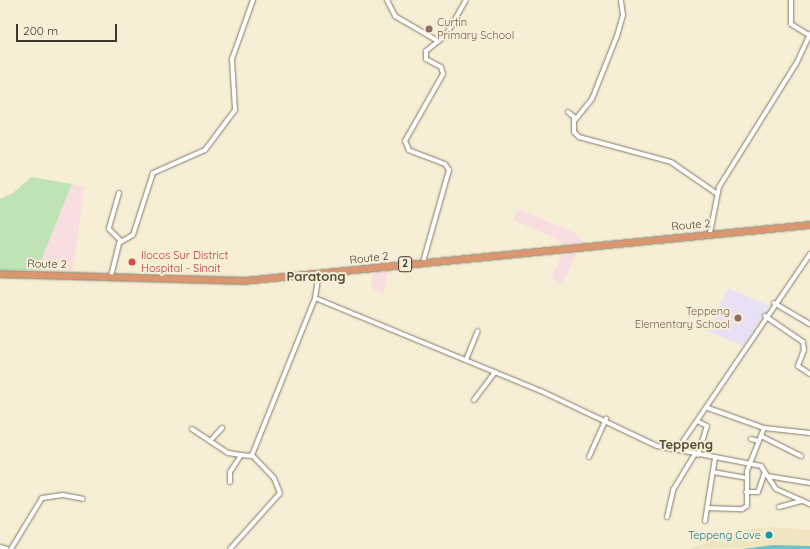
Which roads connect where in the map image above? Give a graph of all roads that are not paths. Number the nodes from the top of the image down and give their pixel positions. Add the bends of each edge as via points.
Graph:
1 (253, 0) edge
2 (387, 0) edge
3 (466, 0) edge
4 (621, 0) edge
5 (791, 0) edge
6 (810, 35) edge
7 (438, 41) junction
8 (568, 112) dead end
9 (575, 120) junction
10 (119, 193) dead end
11 (716, 193) junction
12 (810, 225) edge
13 (710, 233) junction
14 (120, 240) junction
15 (810, 254) edge
16 (423, 262) junction
17 (319, 273) junction
18 (0, 274) edge
19 (111, 276) junction
20 (315, 298) junction
21 (774, 303) junction
22 (765, 316) junction
23 (810, 324) edge
24 (478, 331) dead end
25 (466, 360) junction
26 (495, 372) junction
27 (810, 374) edge
28 (474, 400) dead end
29 (708, 408) junction
30 (606, 420) junction
31 (699, 422) junction
32 (222, 428) dead end
33 (764, 428) junction
34 (192, 430) dead end
35 (810, 433) edge
36 (760, 436) junction
37 (751, 439) dead end
38 (210, 441) junction
39 (758, 442) junction
40 (679, 450) junction
41 (696, 454) junction
42 (241, 455) junction
43 (251, 456) junction
44 (801, 456) dead end
45 (589, 457) dead end
46 (715, 458) junction
47 (749, 464) junction
48 (713, 472) junction
49 (766, 474) junction
50 (746, 478) junction
51 (230, 482) dead end
52 (810, 483) edge
53 (746, 492) junction
54 (83, 499) dead end
55 (802, 501) junction
56 (810, 504) edge
57 (779, 507) dead end
58 (707, 508) junction
59 (667, 517) dead end
60 (705, 521) dead end
61 (0, 547) edge
62 (7, 549) edge
63 (11, 549) edge
64 (230, 549) edge

1 - 14 street via 232,59 234,113 205,150 153,173 133,235
2 - 7 street via 395,16
3 - 7 street via 455,23
4 - 9 street via 623,15 617,36 592,99
5 - 6 street via 791,24
6 - 11 street
7 - 16 street via 430,46 425,56 441,67 442,76 405,141 409,150 445,164 449,170
8 - 9 street
9 - 11 street via 574,132 581,138 671,162
10 - 14 street via 108,229
11 - 13 street
12 - 13 highway, Route 2 / 2
13 - 16 highway, Route 2 / 2
14 - 19 street
15 - 21 street
16 - 17 highway, Route 2 / 2
17 - 19 highway, Route 2 / 2 via 226,282
17 - 20 street
18 - 19 highway, Route 2 / 2
20 - 25 street
20 - 43 street
21 - 22 street
21 - 23 street
22 - 27 street via 803,342 804,350 798,366
22 - 29 street
24 - 25 street
25 - 26 street
26 - 28 street
26 - 30 street
29 - 31 street
29 - 33 street
30 - 40 street via 658,446
30 - 45 street
31 - 40 street
31 - 41 street via 708,426
32 - 38 street
33 - 35 street
33 - 36 street
34 - 38 street
36 - 39 street
36 - 44 street
37 - 39 street
38 - 42 street via 228,453
39 - 47 street
40 - 41 street
41 - 46 street
41 - 59 street via 673,490
42 - 43 street
42 - 51 street via 230,472
43 - 64 street via 274,478 280,491
46 - 47 street
46 - 48 street
47 - 49 street via 761,466
47 - 50 street
48 - 50 street
48 - 58 street
49 - 52 street
49 - 53 street via 758,492
49 - 55 street via 776,490
50 - 53 street
53 - 58 street via 748,504 744,509
54 - 63 street via 62,495 42,498
55 - 56 street
55 - 57 street
58 - 60 street
61 - 62 street

